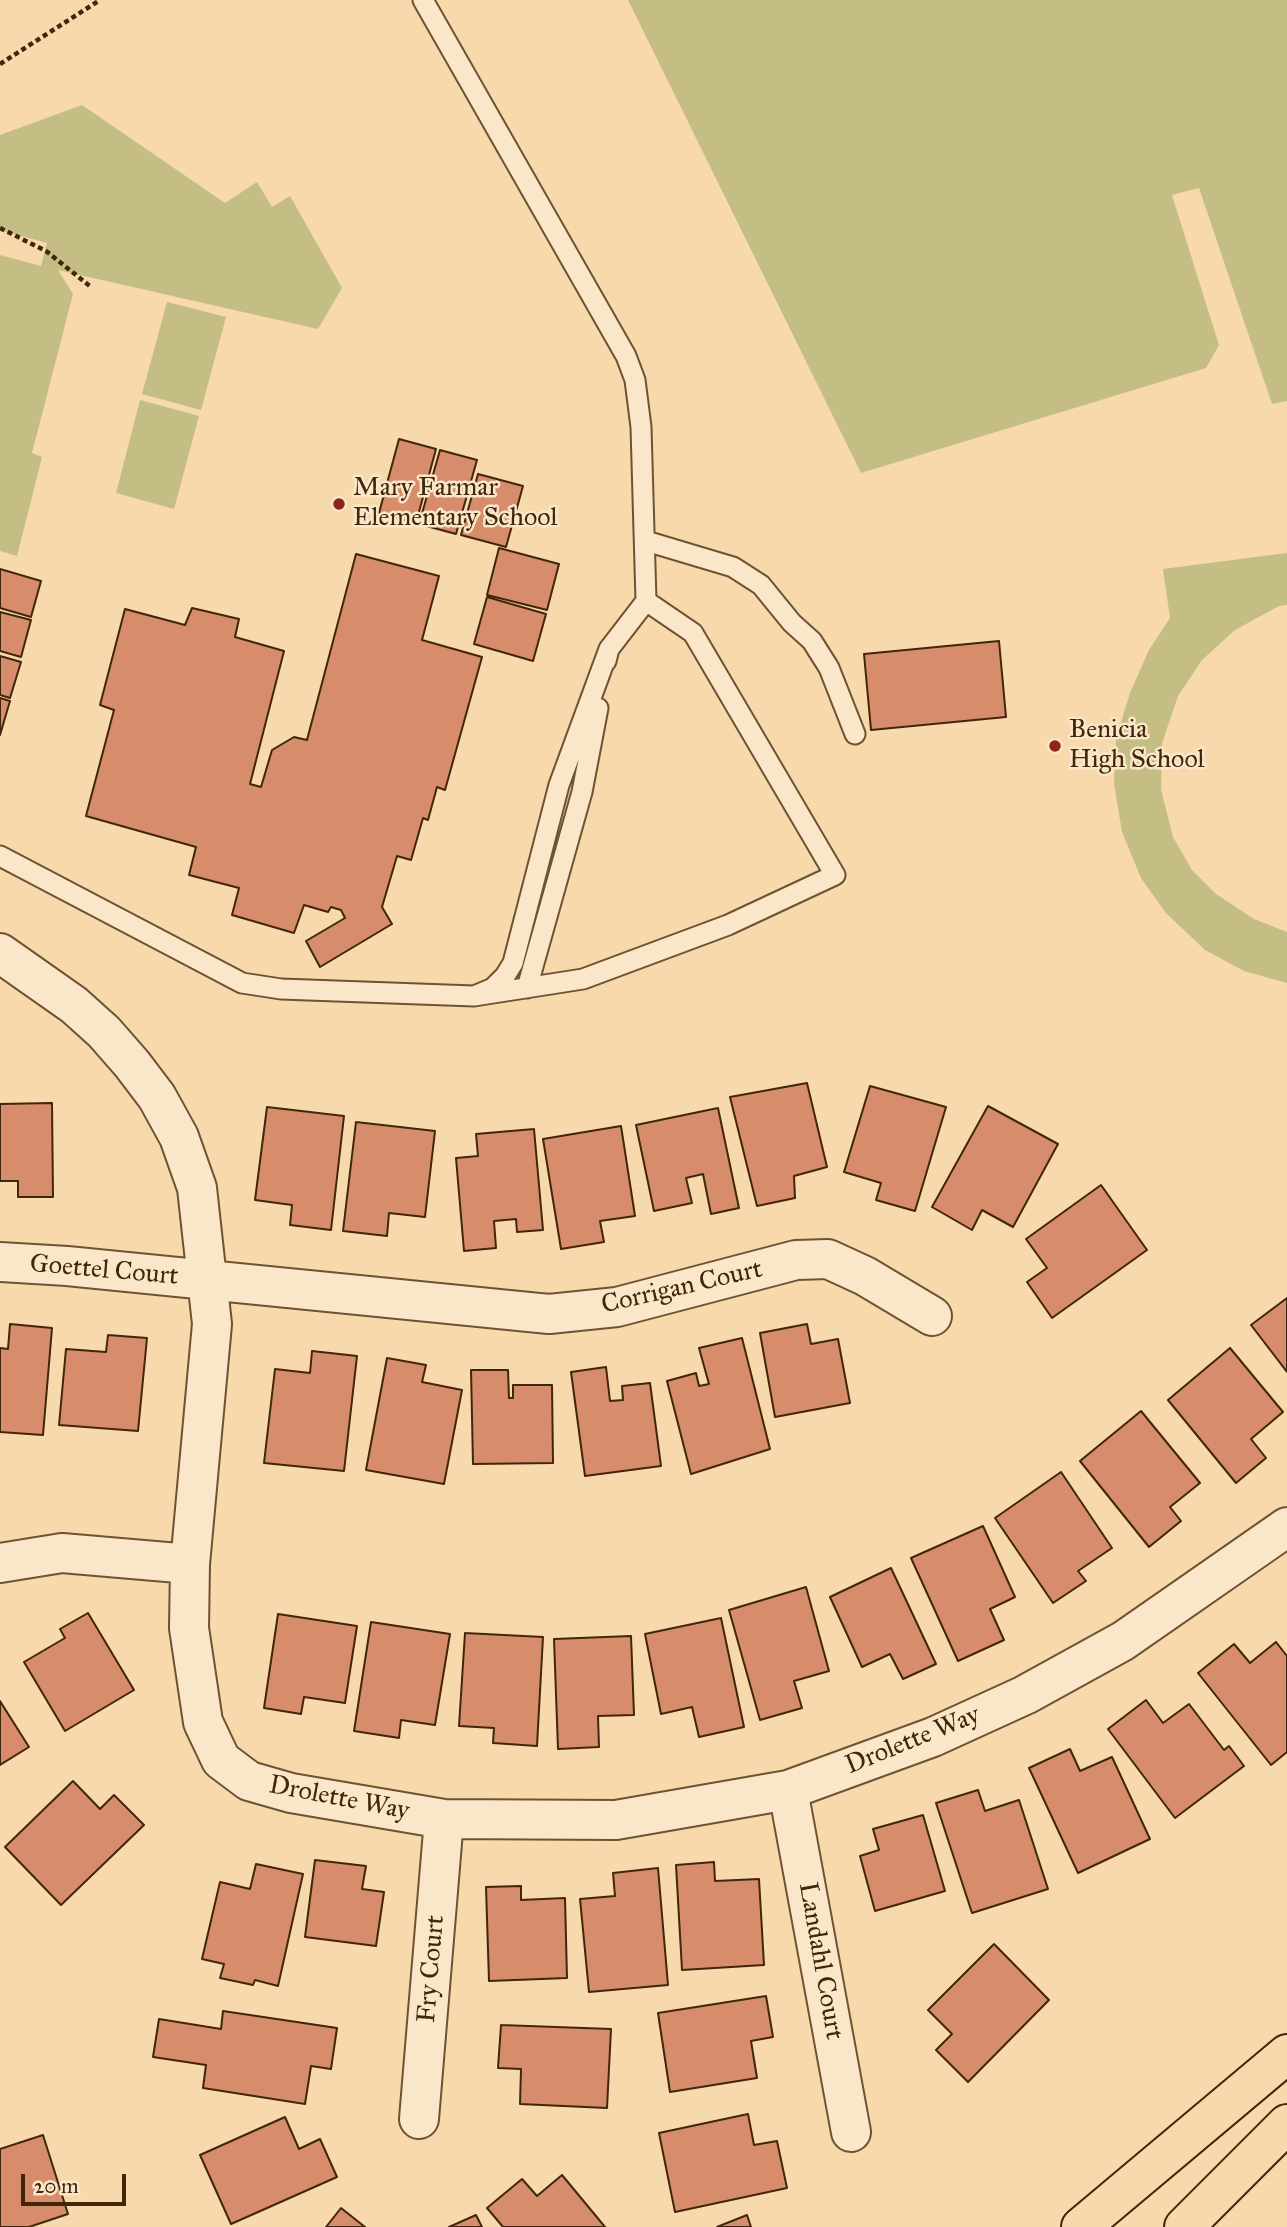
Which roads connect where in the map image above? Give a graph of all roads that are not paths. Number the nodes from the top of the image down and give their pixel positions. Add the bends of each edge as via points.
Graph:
1 (424, 0) edge
2 (646, 541) junction
3 (646, 601) junction
4 (609, 649) junction
5 (855, 734) dead end
6 (0, 856) edge
7 (0, 953) edge
8 (527, 988) junction
9 (474, 996) junction
10 (0, 1262) edge
11 (208, 1280) junction
12 (932, 1316) dead end
13 (1287, 1527) edge
14 (0, 1563) edge
15 (190, 1564) junction
16 (788, 1790) junction
17 (444, 1819) junction
18 (1287, 2054) edge
19 (419, 2119) dead end
20 (1287, 2124) edge
21 (851, 2132) dead end
22 (1081, 2227) edge
23 (1184, 2227) edge

1 - 2 lane via 626,355 635,380 641,427
2 - 3 lane
2 - 5 lane via 733,568 761,585 812,641 829,668
3 - 4 lane
3 - 8 lane via 693,634 835,875 728,925 583,979
4 - 8 lane via 582,792
4 - 9 lane via 559,785 513,963 493,988
6 - 9 lane via 242,983 281,989
7 - 11 street, Drolette Way via 37,976 104,1032 157,1097 179,1137 197,1188
8 - 9 lane
10 - 11 street, Goettel Court
11 - 12 street, Corrigan Court via 549,1314 617,1307 796,1260 828,1259
11 - 15 street, Drolette Way via 212,1324
13 - 16 street, Drolette Way via 1123,1641 1025,1695 933,1737
14 - 15 street via 62,1553
15 - 17 street, Drolette Way via 189,1628 204,1722 221,1760 249,1781 291,1793
16 - 17 street, Drolette Way via 617,1820
16 - 21 street, Landahl Court
17 - 19 street, Fry Court
18 - 22 highway
20 - 23 highway

